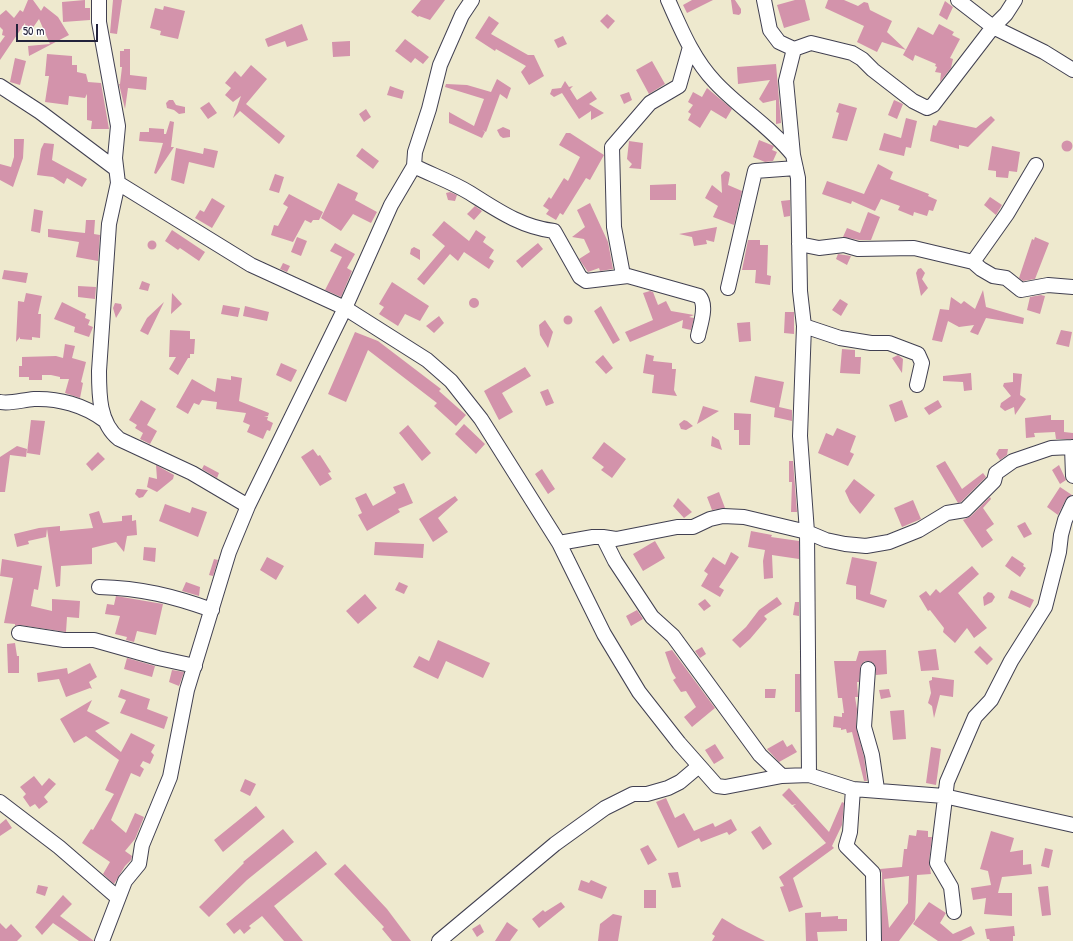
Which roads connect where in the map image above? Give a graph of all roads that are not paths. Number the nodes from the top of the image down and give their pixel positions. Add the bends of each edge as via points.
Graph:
1 (99, 0) edge
2 (472, 0) edge
3 (668, 0) edge
4 (764, 0) edge
5 (958, 0) edge
6 (1015, 0) edge
7 (993, 27) junction
8 (690, 47) junction
9 (794, 49) junction
10 (1073, 70) edge
11 (0, 86) edge
12 (794, 161) junction
13 (1036, 165) dead end
14 (414, 166) junction
15 (117, 176) junction
16 (799, 244) junction
17 (973, 262) junction
18 (623, 275) junction
19 (1073, 287) edge
20 (728, 288) dead end
21 (345, 308) junction
22 (804, 326) junction
23 (698, 336) dead end
24 (917, 385) dead end
25 (0, 402) edge
26 (104, 420) junction
27 (1072, 447) edge
28 (1073, 476) edge
29 (1073, 503) edge
30 (248, 506) junction
31 (807, 532) junction
32 (603, 537) junction
33 (558, 543) junction
34 (99, 587) dead end
35 (212, 610) junction
36 (19, 633) dead end
37 (195, 666) junction
38 (868, 669) dead end
39 (699, 766) junction
40 (809, 774) junction
41 (782, 776) junction
42 (853, 789) junction
43 (877, 790) junction
44 (944, 796) junction
45 (0, 802) edge
46 (1073, 825) edge
47 (118, 898) junction
48 (954, 912) dead end
49 (102, 941) edge
50 (439, 941) edge
51 (874, 941) edge

1 - 15 street via 99,22 118,126 115,158
2 - 14 street via 462,15 440,65 415,152
3 - 8 street
4 - 9 street via 770,30 778,42
5 - 7 street
6 - 7 street
7 - 9 street via 933,105 927,108 913,102 862,59 852,54 811,44
7 - 10 street via 1044,52
8 - 12 street via 715,82 766,126
8 - 18 street via 679,86 650,104 612,147 614,227
9 - 12 street via 786,81
11 - 15 street via 40,112
12 - 16 street via 799,199
12 - 20 street via 755,171
13 - 17 street via 1007,214
14 - 18 street via 469,192 493,209 521,223 536,229 554,231 580,277 586,281
14 - 21 street via 391,205
15 - 21 street via 250,265
15 - 26 street via 109,224 100,351 99,391
16 - 17 street via 819,248 844,245 858,249 914,248
16 - 22 street
17 - 19 street via 993,276 1006,278 1021,290 1048,285
18 - 23 street via 699,296 703,306
21 - 30 street
21 - 33 street via 427,360 451,381 481,419
22 - 24 street via 840,338 871,344 889,343 918,354 922,363
22 - 31 street via 800,436
25 - 26 street via 49,399 85,408
26 - 30 street via 119,439 192,473
27 - 28 street
27 - 31 street via 1051,448 1014,461 996,473 994,481 965,510 947,513 919,530 889,542 866,546 845,544
29 - 44 street via 1065,520 1045,607 1011,660 991,700 975,717 950,772
30 - 35 street via 229,552
31 - 32 street via 744,517 723,516 693,526 616,540
31 - 40 street
32 - 33 street
32 - 41 street via 615,561 652,617 674,636 760,755
33 - 39 street via 604,634 639,692
34 - 35 street via 126,587 150,591
35 - 37 street
36 - 37 street via 64,640 94,640
37 - 47 street via 187,690 170,777 142,845 139,864 125,881
38 - 43 street via 864,726
39 - 41 street via 717,786
39 - 50 street via 680,782 668,788 647,794 633,794 606,808 555,844
40 - 41 street
40 - 42 street
42 - 43 street
42 - 51 street via 850,832 846,846 873,873
43 - 44 street
44 - 46 street
44 - 48 street via 937,863 951,888
45 - 47 street
47 - 49 street

